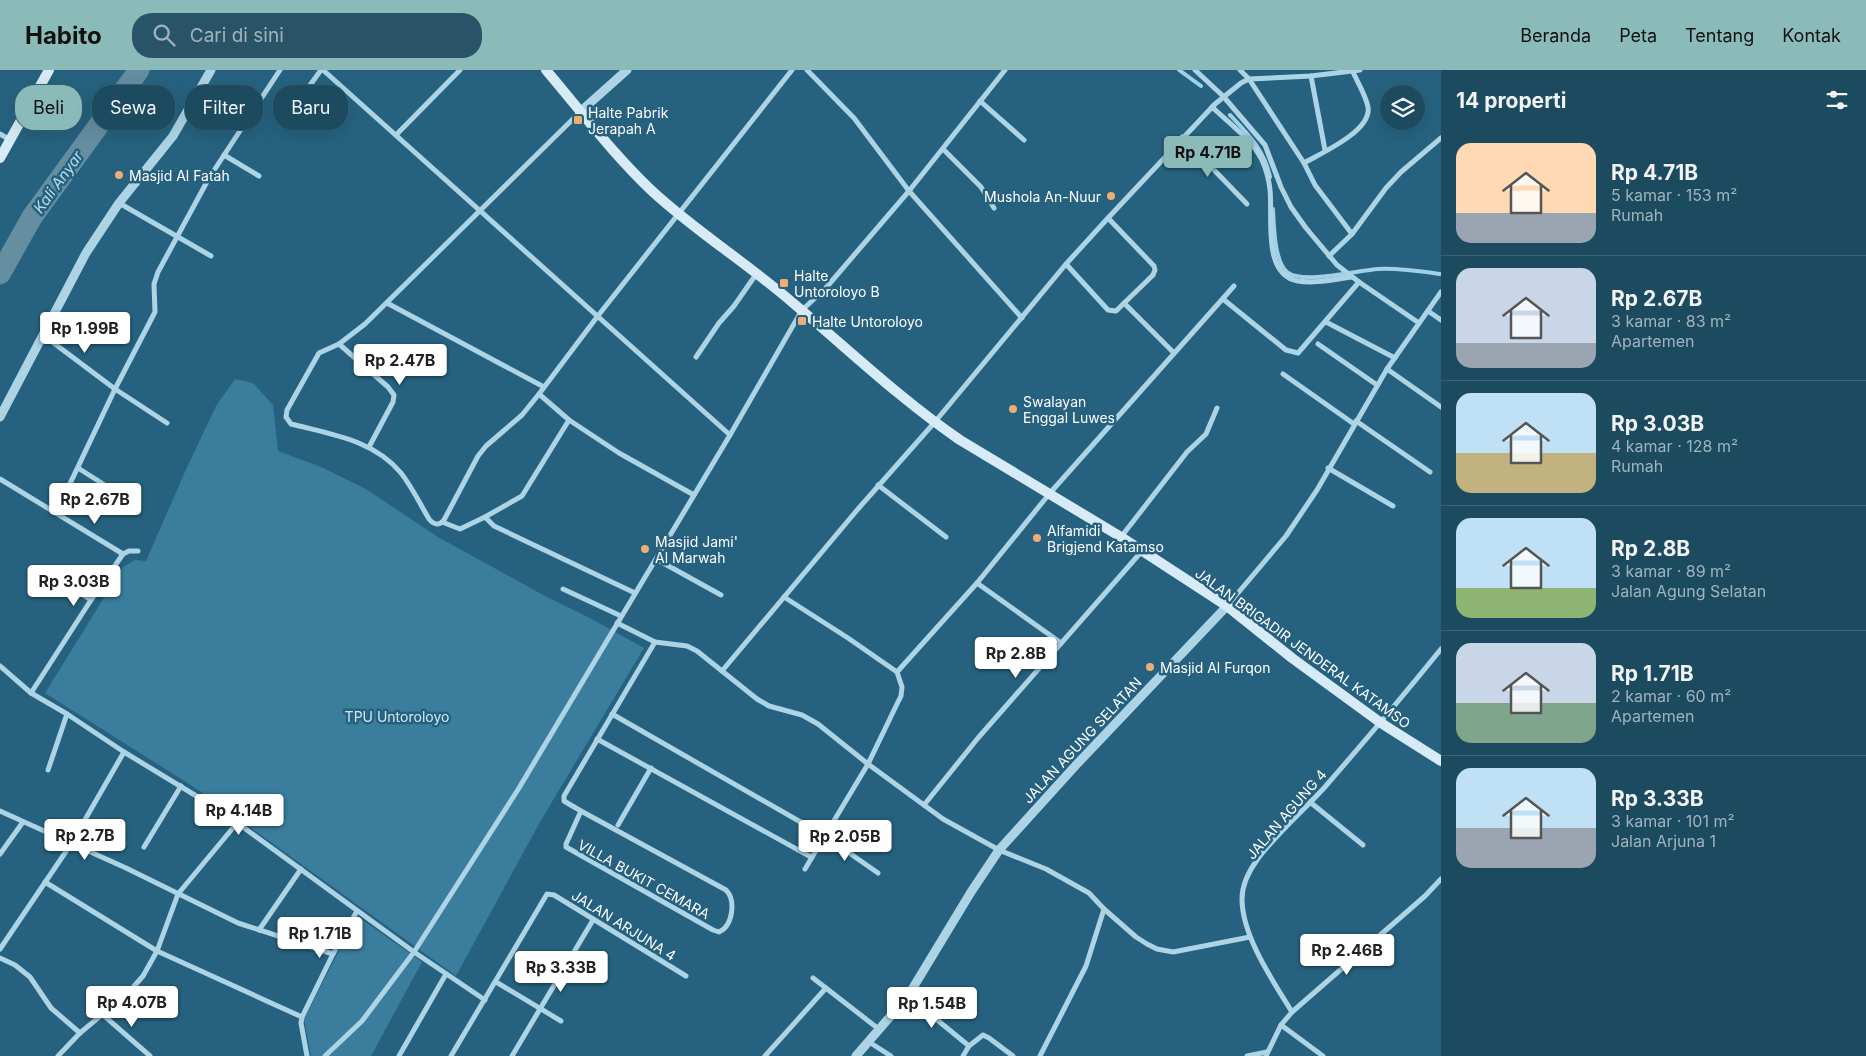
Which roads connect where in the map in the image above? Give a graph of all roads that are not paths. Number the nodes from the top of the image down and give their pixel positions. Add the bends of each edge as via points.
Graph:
1 (49, 70) edge
2 (211, 70) edge
3 (280, 70) edge
4 (322, 70) edge
5 (460, 70) edge
6 (546, 70) edge
7 (627, 70) edge
8 (792, 70) edge
9 (808, 70) edge
10 (1005, 70) edge
11 (1195, 70) edge
12 (1240, 70) edge
13 (1360, 70) edge
14 (1353, 72) junction
15 (1311, 76) junction
16 (1249, 79) junction
17 (310, 85) edge
18 (1223, 96) junction
19 (980, 102) junction
20 (1212, 107) junction
21 (581, 111) junction
22 (0, 134) edge
23 (396, 135) junction
24 (1182, 137) junction
25 (1441, 138) edge
26 (10, 140) junction
27 (1024, 140) dead end
28 (943, 149) junction
29 (1324, 150) junction
30 (224, 155) junction
31 (0, 158) edge
32 (1304, 163) junction
33 (259, 176) dead end
34 (909, 191) junction
35 (119, 203) junction
36 (1247, 204) dead end
37 (994, 208) dead end
38 (480, 212) junction
39 (679, 214) junction
40 (1108, 218) junction
41 (1352, 234) junction
42 (177, 236) junction
43 (211, 256) dead end
44 (1329, 256) junction
45 (1066, 264) junction
46 (757, 273) junction
47 (1351, 276) junction
48 (1359, 282) junction
49 (1234, 286) dead end
50 (1441, 292) edge
51 (1222, 299) junction
52 (387, 303) junction
53 (1124, 303) junction
54 (802, 310) junction
55 (1428, 310) junction
56 (597, 317) junction
57 (1022, 318) junction
58 (1441, 320) edge
59 (1326, 322) junction
60 (1419, 323) junction
61 (43, 335) junction
62 (340, 344) junction
63 (1318, 344) dead end
64 (1174, 353) junction
65 (696, 358) dead end
66 (1395, 358) junction
67 (1387, 369) junction
68 (1283, 374) dead end
69 (1377, 385) junction
70 (544, 387) junction
71 (115, 389) junction
72 (539, 394) junction
73 (1441, 407) edge
74 (1217, 408) dead end
75 (0, 417) edge
76 (569, 420) junction
77 (167, 423) dead end
78 (934, 423) junction
79 (1355, 423) junction
80 (730, 435) junction
81 (369, 447) junction
82 (78, 468) junction
83 (1328, 468) junction
84 (1430, 472) dead end
85 (0, 479) edge
86 (878, 485) junction
87 (1050, 493) junction
88 (694, 495) junction
89 (122, 496) dead end
90 (1392, 506) dead end
91 (56, 512) junction
92 (485, 517) junction
93 (442, 522) junction
94 (946, 537) dead end
95 (1121, 537) junction
96 (138, 551) dead end
97 (1142, 551) junction
98 (123, 554) junction
99 (656, 559) junction
100 (977, 583) junction
101 (66, 584) dead end
102 (563, 589) dead end
103 (635, 593) junction
104 (721, 595) dead end
105 (784, 597) junction
106 (91, 600) junction
107 (1227, 606) junction
108 (621, 616) junction
109 (617, 623) junction
110 (656, 642) junction
111 (1061, 643) junction
112 (1441, 649) edge
113 (0, 666) edge
114 (722, 671) junction
115 (898, 671) junction
116 (31, 693) junction
117 (67, 714) junction
118 (612, 714) junction
119 (1381, 723) junction
120 (597, 739) junction
121 (124, 752) junction
122 (1441, 762) edge
123 (868, 764) junction
124 (651, 768) junction
125 (48, 770) dead end
126 (181, 786) junction
127 (1310, 802) junction
128 (924, 805) junction
129 (0, 811) edge
130 (581, 811) junction
131 (24, 822) junction
132 (237, 823) junction
133 (618, 825) dead end
134 (825, 836) junction
135 (71, 844) junction
136 (1363, 845) dead end
137 (144, 847) dead end
138 (999, 850) junction
139 (0, 854) edge
140 (811, 857) junction
141 (301, 869) junction
142 (805, 869) dead end
143 (878, 873) dead end
144 (1441, 879) edge
145 (46, 882) junction
146 (178, 894) junction
147 (1104, 909) junction
148 (357, 911) junction
149 (593, 920) junction
150 (259, 930) junction
151 (1250, 937) junction
152 (0, 949) edge
153 (157, 951) junction
154 (414, 952) junction
155 (333, 954) junction
156 (0, 958) edge
157 (446, 974) junction
158 (686, 976) dead end
159 (813, 978) dead end
160 (496, 982) junction
161 (826, 988) junction
162 (908, 996) junction
163 (485, 1000) junction
164 (540, 1009) junction
165 (1292, 1012) junction
166 (102, 1014) junction
167 (302, 1017) junction
168 (560, 1021) dead end
169 (1282, 1025) junction
170 (880, 1030) junction
171 (80, 1033) junction
172 (869, 1042) junction
173 (970, 1046) junction
174 (1267, 1054) edge
175 (58, 1056) edge
176 (150, 1056) edge
177 (307, 1056) edge
178 (325, 1056) edge
179 (399, 1056) edge
180 (451, 1056) edge
181 (512, 1056) edge
182 (765, 1056) edge
183 (856, 1056) edge
184 (891, 1056) edge
185 (963, 1056) edge
186 (1013, 1056) edge
187 (1040, 1056) edge
188 (1247, 1056) edge
189 (1323, 1056) edge

1 - 26 main road
2 - 35 street via 173,136
3 - 30 street
4 - 17 street
4 - 23 street
5 - 23 street
6 - 21 main road, JALAN BRIGADIR JENDERAL KATAMSO
7 - 21 street
8 - 39 street
9 - 34 street via 854,118
10 - 19 street
11 - 18 street
12 - 16 street
13 - 14 street
14 - 15 street
14 - 29 street via 1368,114 1358,130
15 - 16 street
15 - 29 street
16 - 18 street
16 - 32 street
18 - 20 street
18 - 44 street via 1268,149 1291,206
19 - 27 street
19 - 28 street
20 - 24 street
20 - 47 street via 1255,149 1262,162 1270,190 1273,250 1280,271 1292,280 1301,281
21 - 38 street
21 - 39 main road, JALAN BRIGADIR JENDERAL KATAMSO via 639,178
22 - 26 street
23 - 38 street
24 - 36 street
24 - 40 street
25 - 41 street via 1386,188
26 - 31 main road
28 - 34 street
28 - 37 street via 981,187
29 - 32 street
30 - 33 street
30 - 42 street
32 - 41 street via 1315,185
34 - 54 street via 825,289
34 - 57 street
35 - 42 street
35 - 61 street via 86,252
38 - 52 street
38 - 56 street
39 - 46 main road, JALAN BRIGADIR JENDERAL KATAMSO
39 - 56 street
40 - 45 street
40 - 53 street via 1155,270
41 - 44 street
42 - 43 street
42 - 71 street via 154,284 155,312
44 - 47 street
45 - 53 street via 1108,310 1116,311
45 - 57 street
46 - 54 main road, JALAN BRIGADIR JENDERAL KATAMSO
46 - 65 street
47 - 48 street
48 - 59 street
48 - 60 street
49 - 51 street
50 - 55 street
51 - 59 street via 1291,352 1300,352
51 - 64 street
52 - 62 street
52 - 70 street
53 - 64 street
54 - 78 main road, JALAN BRIGADIR JENDERAL KATAMSO
54 - 80 street
55 - 58 street
55 - 60 street
56 - 70 street
56 - 80 street
57 - 78 street
59 - 66 street
60 - 66 street
61 - 71 street
61 - 75 street
62 - 81 street via 394,395
62 - 81 street via 319,353 290,403 286,417 291,424
63 - 69 street
64 - 87 street
66 - 67 street
67 - 69 street
67 - 73 street
68 - 79 street
69 - 79 street
70 - 72 street
71 - 77 street
71 - 82 street
72 - 76 street
72 - 93 street via 522,415 478,456
74 - 95 street via 1206,434 1187,452
76 - 88 street via 619,453
76 - 92 street via 522,496
78 - 86 street
78 - 87 main road, JALAN BRIGADIR JENDERAL KATAMSO
79 - 83 street
79 - 84 street
80 - 88 street
81 - 93 street via 401,473 431,521 435,524
82 - 89 street
82 - 91 street
83 - 90 street
83 - 107 street via 1286,536
85 - 91 street
86 - 94 street
86 - 105 street
87 - 95 main road, JALAN BRIGADIR JENDERAL KATAMSO
87 - 100 street
88 - 99 street
91 - 98 street
92 - 93 street via 460,529
92 - 103 street via 494,526
95 - 97 main road, JALAN BRIGADIR JENDERAL KATAMSO
96 - 98 street
97 - 107 main road, JALAN BRIGADIR JENDERAL KATAMSO
97 - 111 street
98 - 106 street
99 - 103 street
99 - 104 street
100 - 111 street
100 - 115 street
101 - 106 street
102 - 108 street
103 - 108 street
105 - 114 street
105 - 115 street
106 - 116 street
107 - 119 main road, JALAN BRIGADIR JENDERAL KATAMSO
107 - 138 street, JALAN AGUNG SELATAN
108 - 109 street
109 - 110 street
109 - 154 street via 519,788
110 - 114 street via 687,646
110 - 118 street
111 - 128 street
112 - 119 street, JALAN AGUNG 4
113 - 116 street
114 - 123 street via 769,706 818,724
115 - 123 street via 901,696
116 - 117 street
117 - 121 street
117 - 125 street
118 - 120 street
118 - 134 street
119 - 122 main road, JALAN BRIGADIR JENDERAL KATAMSO
119 - 127 street, JALAN AGUNG 4
120 - 124 street
120 - 130 street, VILLA BUKIT CEMARA via 564,796 564,801
121 - 126 street
121 - 135 street
123 - 128 street
123 - 134 street
124 - 133 street
124 - 140 street
126 - 132 street
126 - 137 street
127 - 136 street
127 - 151 street, JALAN AGUNG 4 via 1273,841 1246,878 1242,899
128 - 138 street
129 - 131 street
130 - 130 street, VILLA BUKIT CEMARA via 566,844 568,850 713,930 719,932 724,928 732,906 726,890
131 - 135 street
131 - 139 street
132 - 141 street
132 - 146 street
134 - 140 street
134 - 143 street
135 - 145 street
135 - 146 street
138 - 147 street via 1067,880 1089,893
138 - 162 street, JALAN AGUNG SELATAN
140 - 142 street
141 - 148 street
141 - 150 street
144 - 165 street
145 - 152 street
145 - 153 street
146 - 150 street
146 - 153 street
147 - 151 street via 1136,937 1157,949 1173,952
147 - 187 street via 1086,966
148 - 154 street
148 - 155 street
149 - 158 street, JALAN ARJUNA 4
149 - 160 street, JALAN ARJUNA 4 via 547,894
149 - 164 street
150 - 155 street
151 - 165 street, JALAN AGUNG 4
153 - 166 street via 140,980
153 - 167 street
154 - 157 street
154 - 178 street via 362,1021
155 - 167 street
156 - 171 street via 30,977 51,1008
157 - 163 street
157 - 179 street
159 - 161 street
160 - 163 street
160 - 164 street
161 - 170 street
161 - 182 street
162 - 170 street, JALAN AGUNG SELATAN
162 - 173 street
163 - 180 street
164 - 168 street
164 - 181 street
165 - 169 street
166 - 171 street
166 - 176 street
167 - 177 street
169 - 174 street
169 - 189 street
170 - 172 street, JALAN AGUNG SELATAN
171 - 175 street
172 - 183 street, JALAN AGUNG SELATAN
172 - 184 street
173 - 185 street
173 - 186 street via 986,1036
174 - 188 street

